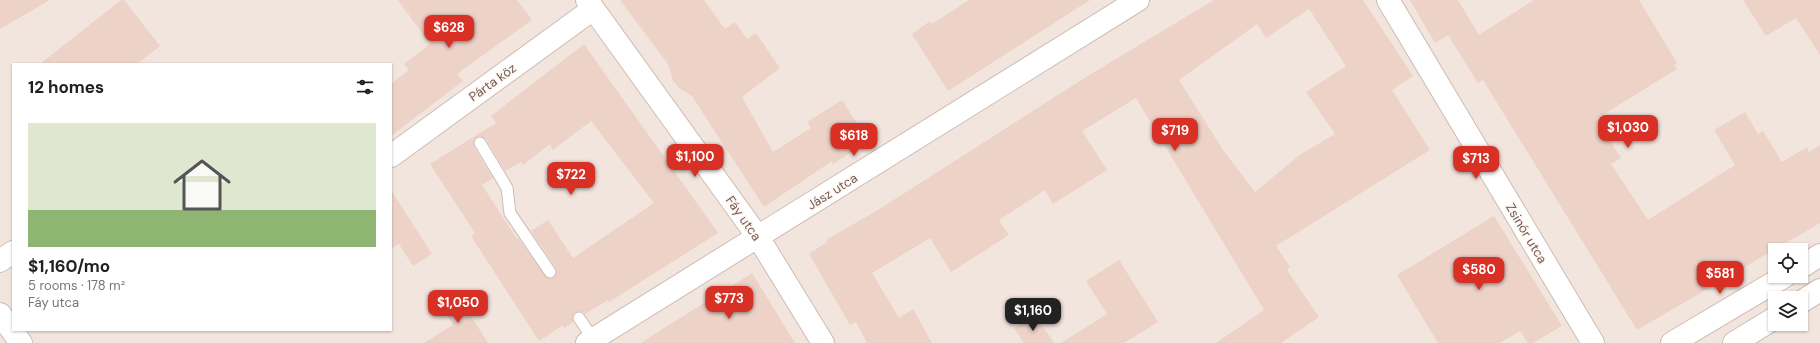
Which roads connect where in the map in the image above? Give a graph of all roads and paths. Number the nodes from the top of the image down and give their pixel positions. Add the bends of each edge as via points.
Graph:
1 (1138, 0) edge
2 (1388, 0) edge
3 (590, 4) edge
4 (480, 143) dead end
5 (392, 155) edge
6 (758, 237) junction
7 (12, 253) edge
8 (1820, 255) edge
9 (0, 261) edge
10 (1808, 262) edge
11 (550, 272) dead end
12 (1773, 283) edge
13 (1820, 290) edge
14 (1808, 298) edge
15 (0, 314) edge
16 (579, 318) dead end
17 (1768, 322) edge
18 (12, 331) edge
19 (12, 331) edge
20 (590, 341) edge
21 (21, 343) edge
22 (823, 343) edge
23 (1592, 343) edge
24 (1672, 343) edge
25 (1734, 343) edge

1 - 6 street, Jász utca
2 - 23 street, Zsinór utca
3 - 5 street, Párta köz
3 - 6 street, Fáy utca
4 - 11 lane via 507,188 510,213
6 - 20 street, Jász utca
6 - 22 street, Fáy utca
7 - 9 street
8 - 10 street
12 - 24 street
13 - 14 street
15 - 19 street
16 - 20 lane
17 - 25 street
18 - 21 street

